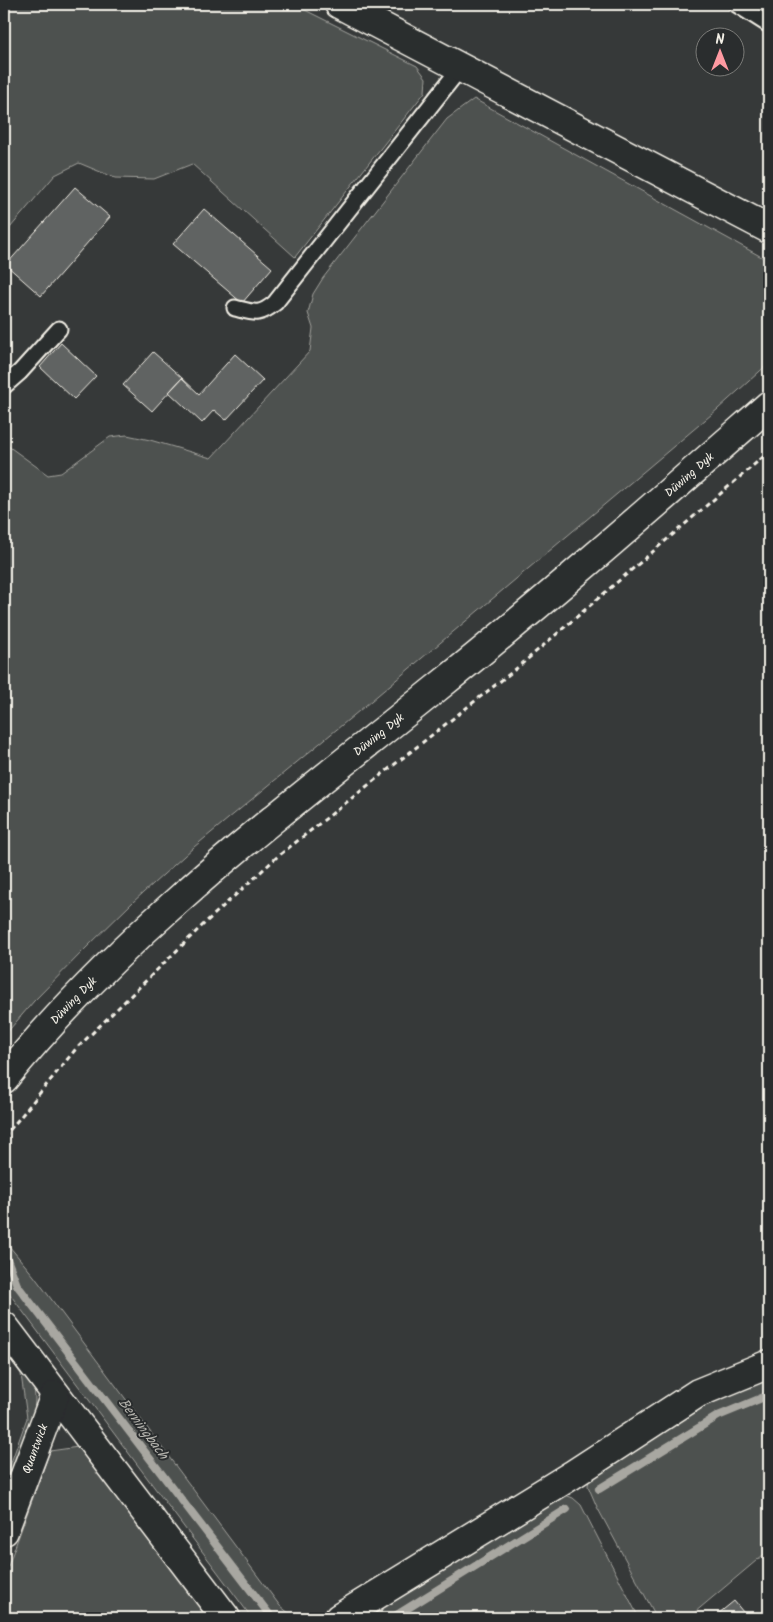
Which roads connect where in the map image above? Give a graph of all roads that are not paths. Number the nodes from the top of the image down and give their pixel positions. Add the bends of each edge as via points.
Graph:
1 (339, 4) edge
2 (736, 4) edge
3 (769, 26) edge
4 (460, 68) junction
5 (769, 229) edge
6 (235, 308) dead end
7 (59, 329) dead end
8 (4, 386) edge
9 (769, 405) edge
10 (4, 1079) edge
11 (4, 1326) edge
12 (769, 1364) edge
13 (56, 1395) junction
14 (4, 1531) edge
15 (226, 1618) edge
16 (339, 1618) edge

1 - 4 street
2 - 3 lane
4 - 5 street
4 - 6 lane via 275,303 263,312
7 - 8 lane
9 - 10 street, Düwing Dyk via 487,648 244,843 161,914 83,990
11 - 13 street
12 - 16 street via 698,1393 572,1475
13 - 14 street, Quantwick
13 - 15 street

